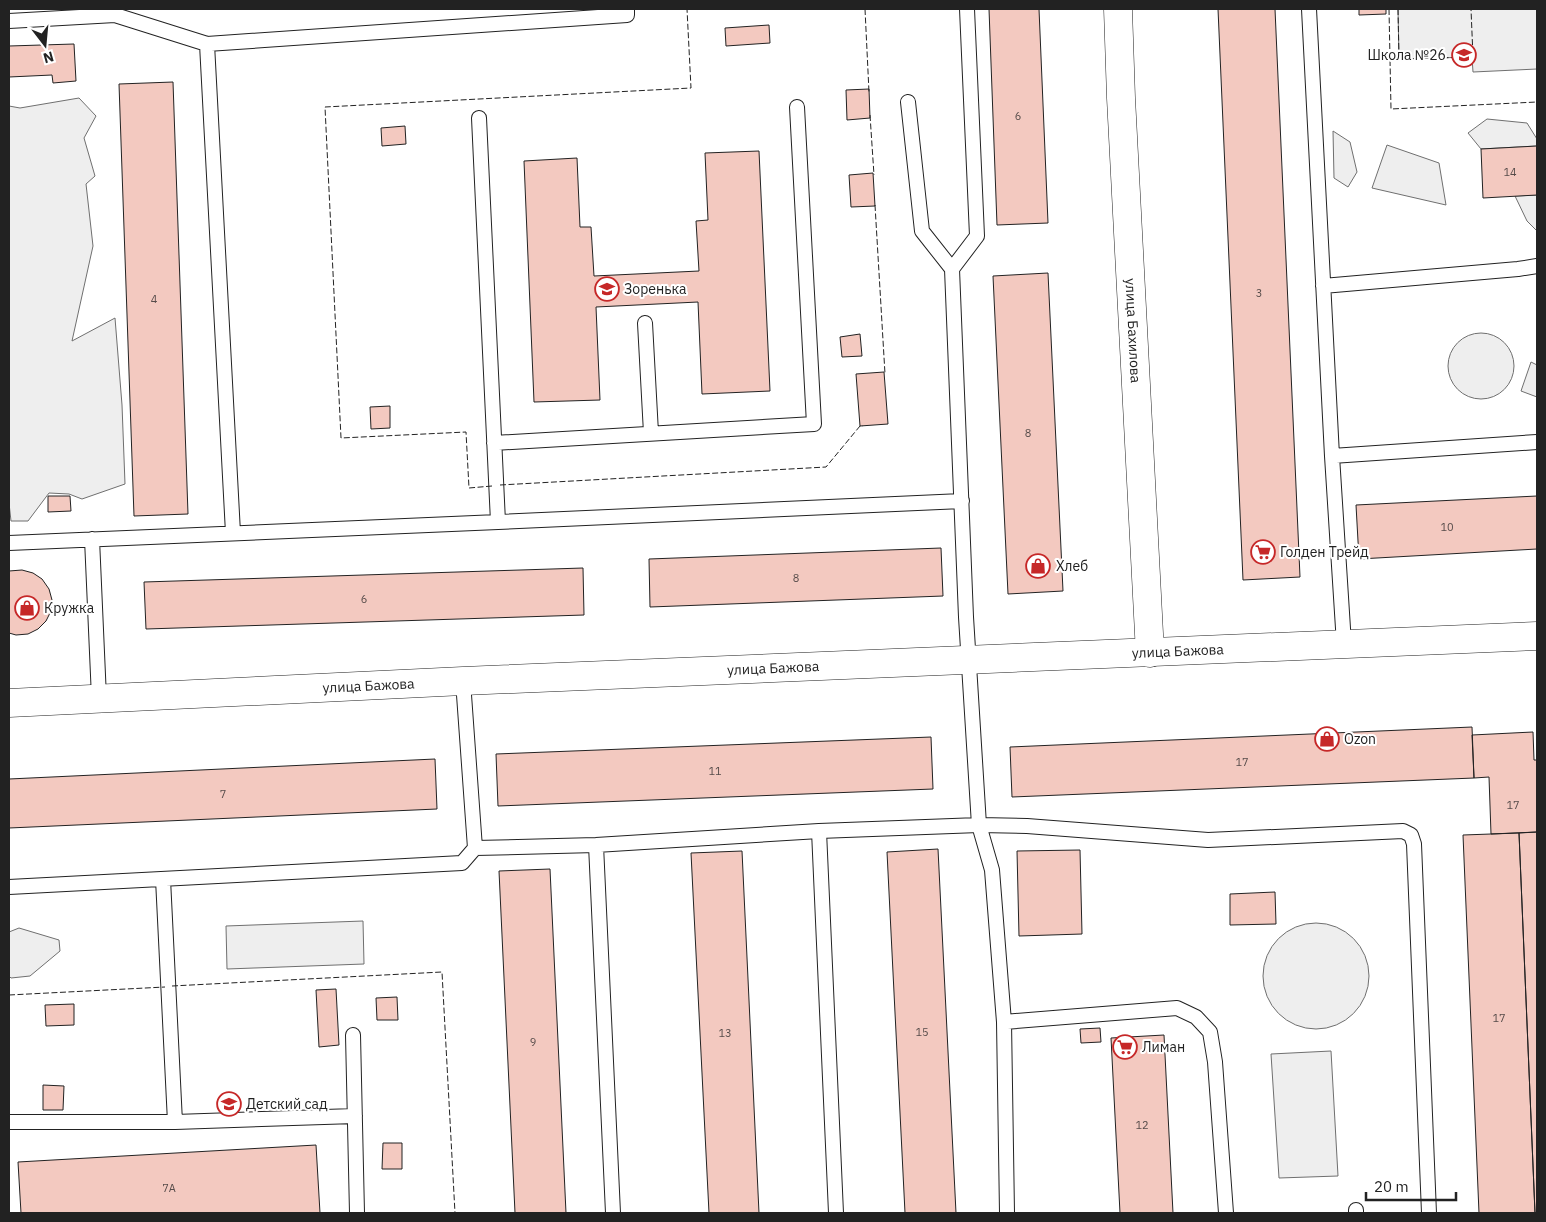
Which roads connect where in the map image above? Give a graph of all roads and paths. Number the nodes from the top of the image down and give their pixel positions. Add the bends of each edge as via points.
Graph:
1 (627, 9) edge
2 (968, 9) edge
3 (1118, 9) edge
4 (1309, 9) edge
5 (115, 12) edge
6 (9, 21) edge
7 (207, 44) junction
8 (908, 102) dead end
9 (797, 107) dead end
10 (479, 118) dead end
11 (1537, 266) edge
12 (952, 268) junction
13 (1323, 286) junction
14 (645, 323) dead end
15 (651, 433) junction
16 (1537, 442) edge
17 (494, 443) junction
18 (1332, 456) junction
19 (962, 501) junction
20 (498, 522) junction
21 (233, 532) junction
22 (92, 539) junction
23 (9, 542) edge
24 (1537, 636) edge
25 (1344, 644) junction
26 (1150, 653) junction
27 (968, 659) junction
28 (463, 680) junction
29 (99, 698) junction
30 (9, 703) edge
31 (979, 825) junction
32 (819, 831) junction
33 (596, 845) junction
34 (475, 848) junction
35 (163, 879) junction
36 (9, 888) edge
37 (1004, 1022) junction
38 (353, 1035) dead end
39 (355, 1116) junction
40 (9, 1122) edge
41 (175, 1122) junction
42 (357, 1213) edge
43 (613, 1213) edge
44 (836, 1213) edge
45 (1007, 1213) edge
46 (1226, 1213) edge
47 (1429, 1213) edge

1 - 7 lane via 627,15
2 - 12 lane via 977,236
3 - 26 street, улица Бахилова
4 - 13 lane
5 - 6 lane
5 - 7 lane
7 - 21 lane
8 - 12 lane via 922,231
9 - 15 lane via 814,424
10 - 17 lane
11 - 13 lane
12 - 19 lane
13 - 18 lane
14 - 15 lane
15 - 17 lane
16 - 18 lane
17 - 20 lane
18 - 25 lane
19 - 20 lane
19 - 27 lane
20 - 21 lane
21 - 22 lane
22 - 23 lane
22 - 29 lane
24 - 25 street, улица Бажова
25 - 26 street, улица Бажова
26 - 27 street, улица Бажова
27 - 28 street, улица Бажова
27 - 31 lane
28 - 29 street, улица Бажова
28 - 34 lane
29 - 30 street, улица Бажова
31 - 32 lane
31 - 37 lane via 992,870
31 - 47 lane via 1208,840 1403,831 1411,835 1414,844
32 - 33 lane
32 - 44 lane
33 - 34 lane
33 - 43 lane
34 - 35 lane via 462,863
35 - 36 lane
35 - 41 lane
37 - 45 lane
37 - 46 lane via 1177,1008 1196,1017 1210,1032 1215,1062
38 - 39 lane
39 - 41 lane
39 - 42 lane
40 - 41 lane

